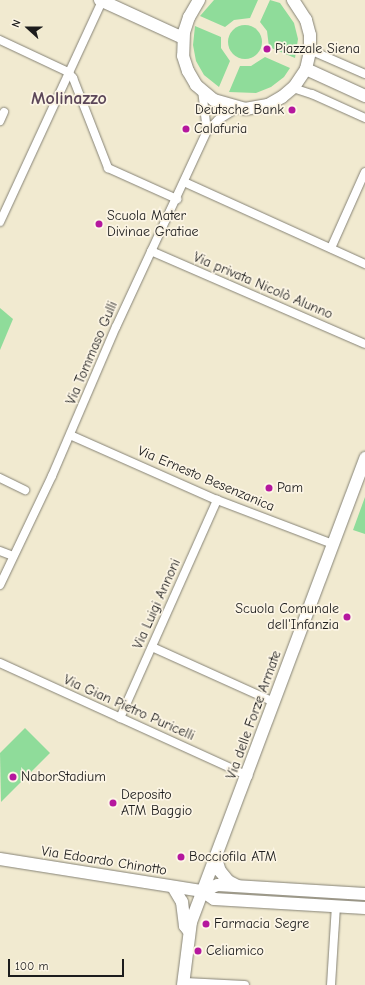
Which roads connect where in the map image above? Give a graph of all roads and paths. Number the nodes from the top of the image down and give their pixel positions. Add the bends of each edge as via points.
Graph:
1 (101, 0) edge
2 (199, 0) edge
3 (293, 0) edge
4 (183, 38) junction
5 (0, 40) edge
6 (310, 50) junction
7 (306, 69) junction
8 (68, 72) junction
9 (365, 74) edge
10 (293, 88) junction
11 (202, 90) junction
12 (365, 96) edge
13 (237, 108) junction
14 (4, 112) dead end
15 (365, 118) edge
16 (0, 121) edge
17 (207, 131) junction
18 (365, 172) edge
19 (184, 182) junction
20 (177, 199) junction
21 (0, 222) edge
22 (331, 248) junction
23 (151, 251) junction
24 (365, 264) edge
25 (365, 344) edge
26 (70, 435) junction
27 (365, 458) edge
28 (0, 478) edge
29 (25, 490) dead end
30 (217, 500) junction
31 (333, 544) junction
32 (0, 551) edge
33 (12, 556) junction
34 (0, 585) edge
35 (152, 647) junction
36 (0, 663) edge
37 (274, 702) junction
38 (120, 718) junction
39 (248, 776) junction
40 (216, 858) junction
41 (0, 859) edge
42 (239, 886) junction
43 (173, 887) junction
44 (202, 891) junction
45 (299, 891) junction
46 (365, 894) edge
47 (296, 904) junction
48 (336, 906) junction
49 (365, 908) edge
50 (189, 931) junction
51 (183, 983) edge
52 (245, 985) edge
53 (331, 985) edge

1 - 4 street
1 - 8 street
2 - 4 street via 189,17
3 - 6 street via 308,27
4 - 11 street via 185,64
5 - 8 street
6 - 7 street
6 - 9 street
7 - 10 street
7 - 12 street
8 - 20 street via 73,78 107,166
8 - 21 street
10 - 13 street via 268,105
10 - 15 street
11 - 13 street via 221,104
11 - 17 street
13 - 17 street, Via Tommaso Gulli
14 - 16 street
17 - 19 street, Via Tommaso Gulli
18 - 22 street
19 - 20 street, Via Tommaso Gulli
19 - 22 street
20 - 23 street, Via Tommaso Gulli
22 - 24 street
23 - 25 street, Via privata Nicolò Alunno
23 - 26 street, Via Tommaso Gulli
26 - 30 street, Via Ernesto Besenzanica
26 - 33 street, Via Tommaso Gulli
27 - 31 street, Via delle Forze Armate
28 - 29 street
30 - 31 street, Via Ernesto Besenzanica
30 - 35 street, Via Luigi Annoni
31 - 37 street, Via delle Forze Armate
32 - 33 street
33 - 34 street, Via Tommaso Gulli
35 - 37 street
35 - 38 street, Via Luigi Annoni
36 - 38 street, Via Gian Pietro Puricelli
37 - 39 street, Via delle Forze Armate
38 - 39 street, Via Gian Pietro Puricelli
39 - 40 street, Via delle Forze Armate
40 - 42 street via 220,871 228,881
40 - 44 street, Via delle Forze Armate
41 - 43 street, Via Edoardo Chinotto
42 - 44 street via 218,885
42 - 45 street
43 - 44 street, Via Edoardo Chinotto
43 - 50 street via 182,902 185,926
44 - 47 street via 214,898
44 - 50 street, Via delle Forze Armate
45 - 46 street
45 - 47 street via 294,897
47 - 48 street
48 - 49 street
48 - 53 street
50 - 51 street, Via delle Forze Armate
51 - 52 street

